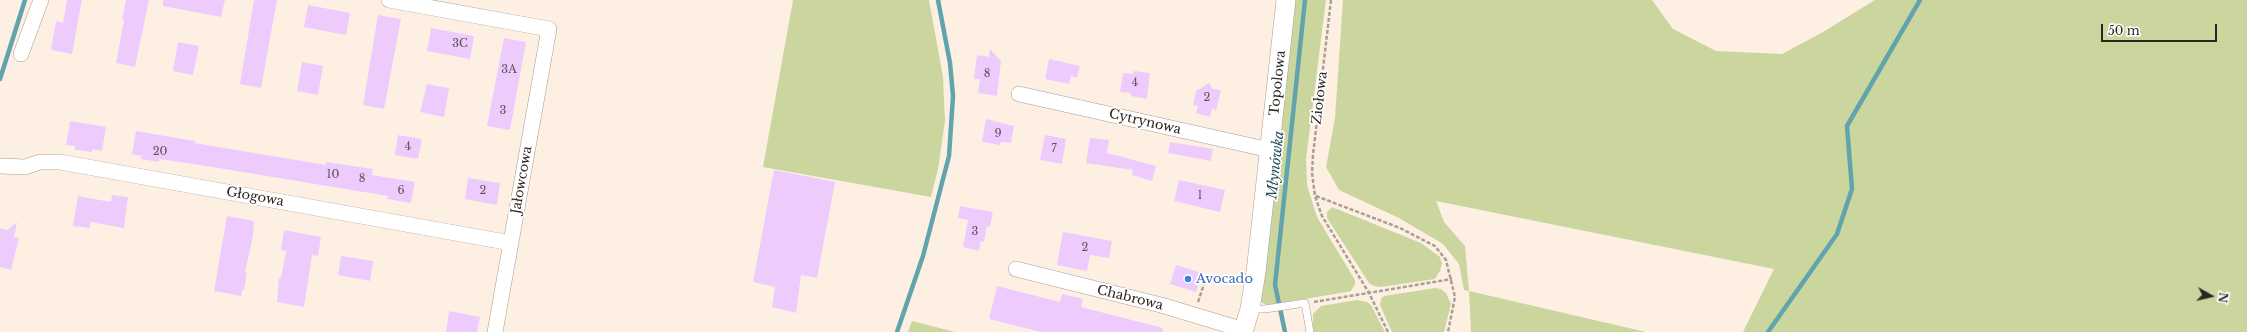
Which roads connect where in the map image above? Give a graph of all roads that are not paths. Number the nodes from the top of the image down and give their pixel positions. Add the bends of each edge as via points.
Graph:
1 (41, 0) edge
2 (389, 0) edge
3 (1286, 0) edge
4 (21, 54) dead end
5 (1020, 94) dead end
6 (1270, 150) junction
7 (0, 166) edge
8 (511, 243) junction
9 (1016, 269) dead end
10 (1258, 309) junction
11 (1244, 331) edge
12 (494, 332) edge
13 (1310, 332) edge

1 - 4 street
2 - 8 street, Jałowcowa via 549,29
3 - 6 street, Topolowa
5 - 6 street, Cytrynowa
6 - 10 street, Topolowa
7 - 8 street, Głogowa via 25,167 40,162 60,162
8 - 12 street, Jałowcowa
9 - 11 street, Chabrowa via 1194,315
10 - 11 street, Topolowa
10 - 13 lane via 1305,303

